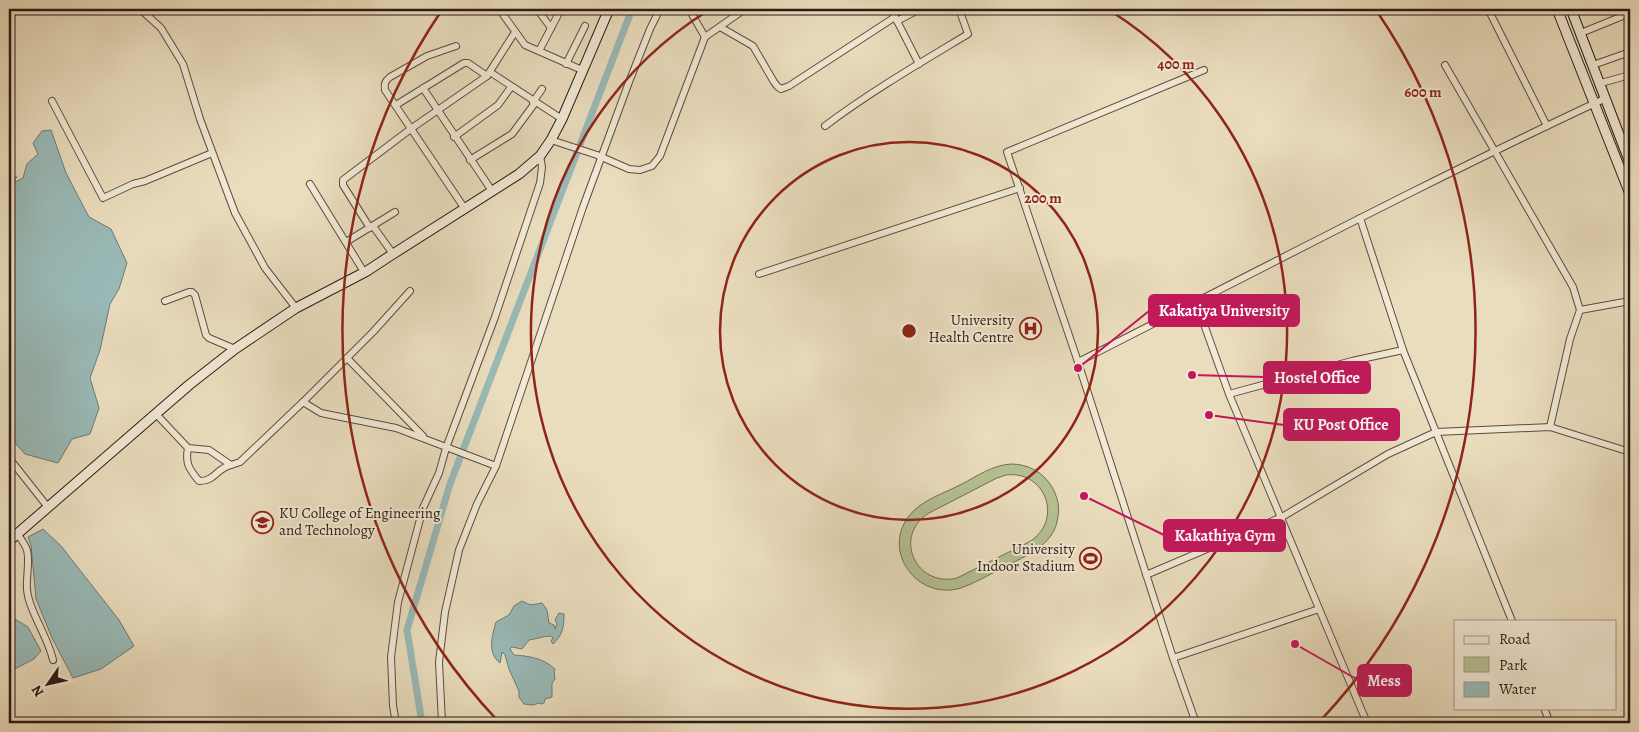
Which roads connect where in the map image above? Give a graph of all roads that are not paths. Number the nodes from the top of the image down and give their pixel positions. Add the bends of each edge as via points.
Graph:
1 (140, 9) edge
2 (537, 9) edge
3 (561, 9) edge
4 (609, 9) edge
5 (660, 9) edge
6 (689, 9) edge
7 (745, 9) edge
8 (891, 9) edge
9 (920, 9) edge
10 (959, 9) edge
11 (1488, 9) edge
12 (1557, 9) edge
13 (1571, 9) edge
14 (501, 10) edge
15 (1630, 13) edge
16 (896, 19) junction
17 (586, 26) dead end
18 (720, 27) junction
19 (551, 28) junction
20 (515, 32) junction
21 (1581, 33) junction
22 (705, 37) junction
23 (456, 46) dead end
24 (539, 52) junction
25 (1630, 52) edge
26 (566, 64) junction
27 (919, 64) junction
28 (1445, 64) dead end
29 (1593, 66) junction
30 (582, 70) junction
31 (1204, 70) dead end
32 (488, 74) junction
33 (1630, 75) edge
34 (1601, 83) junction
35 (511, 87) junction
36 (423, 88) junction
37 (542, 88) dead end
38 (1606, 98) junction
39 (52, 100) dead end
40 (534, 102) junction
41 (1594, 103) junction
42 (396, 105) junction
43 (437, 110) junction
44 (562, 119) junction
45 (825, 126) dead end
46 (1547, 126) junction
47 (412, 128) junction
48 (454, 137) junction
49 (555, 141) junction
50 (1494, 152) junction
51 (212, 153) junction
52 (540, 156) junction
53 (600, 156) junction
54 (470, 160) junction
55 (1630, 162) edge
56 (310, 184) dead end
57 (1020, 188) junction
58 (492, 191) junction
59 (1630, 194) edge
60 (465, 209) junction
61 (395, 212) dead end
62 (1360, 218) junction
63 (371, 227) junction
64 (346, 242) junction
65 (393, 254) junction
66 (364, 272) junction
67 (759, 274) dead end
68 (410, 291) dead end
69 (165, 301) dead end
70 (1196, 302) junction
71 (1630, 302) edge
72 (296, 308) junction
73 (1580, 310) junction
74 (235, 349) junction
75 (1403, 350) junction
76 (347, 358) junction
77 (1078, 362) junction
78 (1229, 394) junction
79 (303, 402) junction
80 (156, 414) junction
81 (1550, 427) junction
82 (1436, 432) junction
83 (424, 437) junction
84 (188, 448) junction
85 (449, 449) junction
86 (1630, 452) edge
87 (9, 458) edge
88 (232, 465) junction
89 (496, 466) junction
90 (49, 505) junction
91 (1282, 517) junction
92 (17, 533) junction
93 (9, 540) edge
94 (1146, 574) junction
95 (1319, 609) junction
96 (1512, 620) edge
97 (1173, 658) junction
98 (53, 660) dead end
99 (1545, 710) edge
100 (396, 723) edge
101 (442, 723) edge
102 (1196, 723) edge
103 (1367, 723) edge
104 (1550, 723) edge

1 - 51 street via 161,28 183,64
2 - 19 street
3 - 19 street
4 - 30 street
5 - 53 street
6 - 22 street
7 - 18 street
8 - 16 street
9 - 16 street
10 - 27 street via 968,34
11 - 46 street
12 - 41 street
13 - 21 street
14 - 20 street
15 - 21 street
16 - 18 street via 781,89 753,46
16 - 27 street
17 - 26 street
18 - 22 street
19 - 24 street
20 - 24 street via 525,45
20 - 32 street
21 - 29 street
22 - 53 street via 660,156 652,166 629,169
23 - 42 street via 418,60 386,80 385,90
24 - 26 street
25 - 29 street
26 - 30 street
27 - 45 street
28 - 50 street
29 - 34 street
30 - 44 street
31 - 57 street via 1007,152
32 - 35 street
32 - 36 street via 466,63
32 - 43 street
33 - 34 street
34 - 38 street
35 - 40 street
35 - 48 street via 498,104
36 - 42 street
36 - 43 street
37 - 40 street
38 - 41 street
38 - 55 street
39 - 51 street via 103,198
40 - 44 street
40 - 54 street via 512,134
41 - 46 street
41 - 59 street
42 - 47 street
43 - 47 street
43 - 48 street
44 - 49 street
46 - 50 street
47 - 60 street
47 - 63 street via 343,180 343,186
48 - 54 street
49 - 52 street
49 - 53 street
50 - 62 street
50 - 73 street via 1572,287
51 - 72 street via 235,213 256,252
52 - 58 street via 520,174
52 - 85 street via 540,183
53 - 89 street
54 - 58 street
56 - 64 street
57 - 67 street
57 - 77 street
58 - 60 street
60 - 65 street
61 - 63 street
62 - 70 street
62 - 75 street
63 - 64 street
63 - 65 street
64 - 66 street
65 - 66 street
66 - 72 street
68 - 76 street
69 - 74 street via 192,292 206,335
70 - 77 street
70 - 78 street
71 - 73 street
72 - 74 street
73 - 81 street
74 - 80 street
75 - 78 street
75 - 82 street
76 - 79 street
76 - 83 street
77 - 94 street
78 - 91 street
79 - 83 street via 320,413 388,426
79 - 88 street via 240,462
80 - 84 street
80 - 90 street
81 - 82 street
81 - 86 street
82 - 91 street via 1388,454
82 - 96 street
83 - 85 street
84 - 88 street via 209,450
84 - 88 street via 188,467 199,481 211,478 222,467
85 - 89 street
85 - 100 street via 423,508 398,602 391,657
87 - 90 street
89 - 101 street via 459,550 445,612 439,662
90 - 92 street
91 - 94 street
91 - 95 street
92 - 93 street
92 - 98 street via 27,551 30,602
94 - 97 street
95 - 97 street
95 - 103 street
97 - 102 street
99 - 104 street

